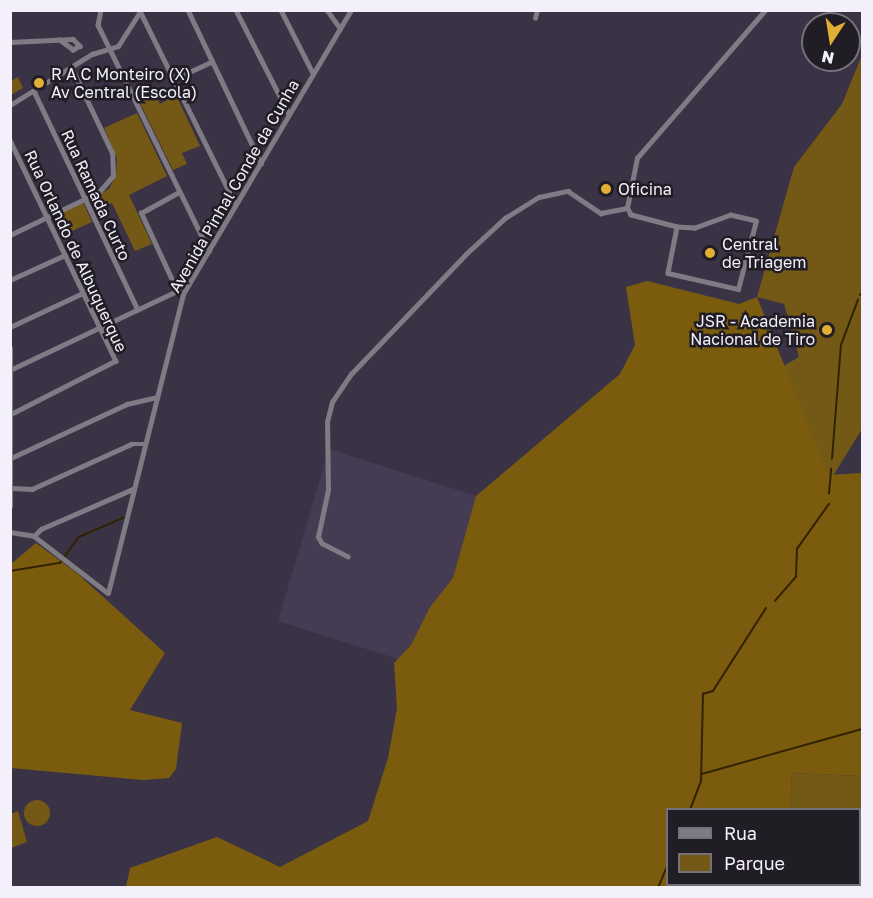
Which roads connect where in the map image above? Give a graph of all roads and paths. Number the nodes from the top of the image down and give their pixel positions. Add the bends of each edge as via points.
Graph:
1 (101, 10) edge
2 (188, 10) edge
3 (236, 10) edge
4 (281, 10) edge
5 (327, 10) edge
6 (351, 10) edge
7 (537, 10) edge
8 (765, 10) edge
9 (140, 11) edge
10 (536, 18) dead end
11 (340, 28) junction
12 (59, 39) dead end
13 (10, 42) edge
14 (110, 49) junction
15 (211, 62) junction
16 (71, 67) junction
17 (313, 73) junction
18 (172, 80) junction
19 (34, 91) junction
20 (10, 105) edge
21 (290, 114) junction
22 (10, 140) edge
23 (261, 163) junction
24 (179, 192) junction
25 (85, 199) junction
26 (236, 205) junction
27 (627, 208) junction
28 (48, 216) junction
29 (677, 228) junction
30 (10, 235) edge
31 (209, 251) junction
32 (65, 255) junction
33 (10, 279) edge
34 (177, 291) junction
35 (83, 293) junction
36 (183, 294) junction
37 (138, 310) junction
38 (10, 327) edge
39 (100, 327) junction
40 (10, 348) edge
41 (12, 369) junction
42 (157, 397) junction
43 (11, 415) edge
44 (144, 444) junction
45 (11, 458) edge
46 (12, 488) edge
47 (133, 489) junction
48 (10, 506) edge
49 (10, 532) edge
50 (34, 536) junction
51 (348, 557) dead end

1 - 14 street via 98,25
2 - 15 street
3 - 21 street
4 - 17 street
5 - 11 street
6 - 11 street, Avenida Pinhal Conde da Cunha
7 - 10 street
8 - 27 street via 637,159
9 - 14 street via 123,41
9 - 18 street
11 - 17 street, Avenida Pinhal Conde da Cunha
12 - 13 street
14 - 16 street via 97,51
14 - 24 street
15 - 18 street
15 - 23 street
16 - 19 street
16 - 25 street via 115,164 108,185
17 - 21 street, Avenida Pinhal Conde da Cunha
18 - 26 street
19 - 20 street
19 - 25 street, Rua Ramada Curto
21 - 23 street, Avenida Pinhal Conde da Cunha
22 - 28 street, Rua Orlando de Albuquerque
23 - 26 street, Avenida Pinhal Conde da Cunha
24 - 31 street
24 - 34 street via 141,213
25 - 28 street
25 - 37 street, Rua Ramada Curto
26 - 31 street, Avenida Pinhal Conde da Cunha
27 - 29 street via 631,215
27 - 51 street via 602,213 568,191 539,197 505,218 466,254 351,374 332,402 327,422 328,490 318,537 322,544
28 - 30 street
28 - 32 street, Rua Orlando de Albuquerque
29 - 29 street via 668,273 738,289 756,221 731,215 695,228
31 - 36 street, Avenida Pinhal Conde da Cunha
32 - 33 street
32 - 35 street, Rua Orlando de Albuquerque
34 - 36 street
34 - 37 street
35 - 38 street
35 - 39 street, Rua Orlando de Albuquerque
36 - 42 street, Avenida Pinhal Conde da Cunha
37 - 39 street
39 - 41 street
39 - 43 street, Rua Orlando de Albuquerque via 115,365
40 - 41 street
41 - 43 street
42 - 44 street, Avenida Pinhal Conde da Cunha
42 - 45 street via 127,404
43 - 45 street
44 - 46 street via 131,444 32,489
44 - 47 street, Avenida Pinhal Conde da Cunha
45 - 46 street
46 - 48 street
47 - 50 street via 41,529
47 - 50 street, Avenida Pinhal Conde da Cunha via 108,592
49 - 50 street

